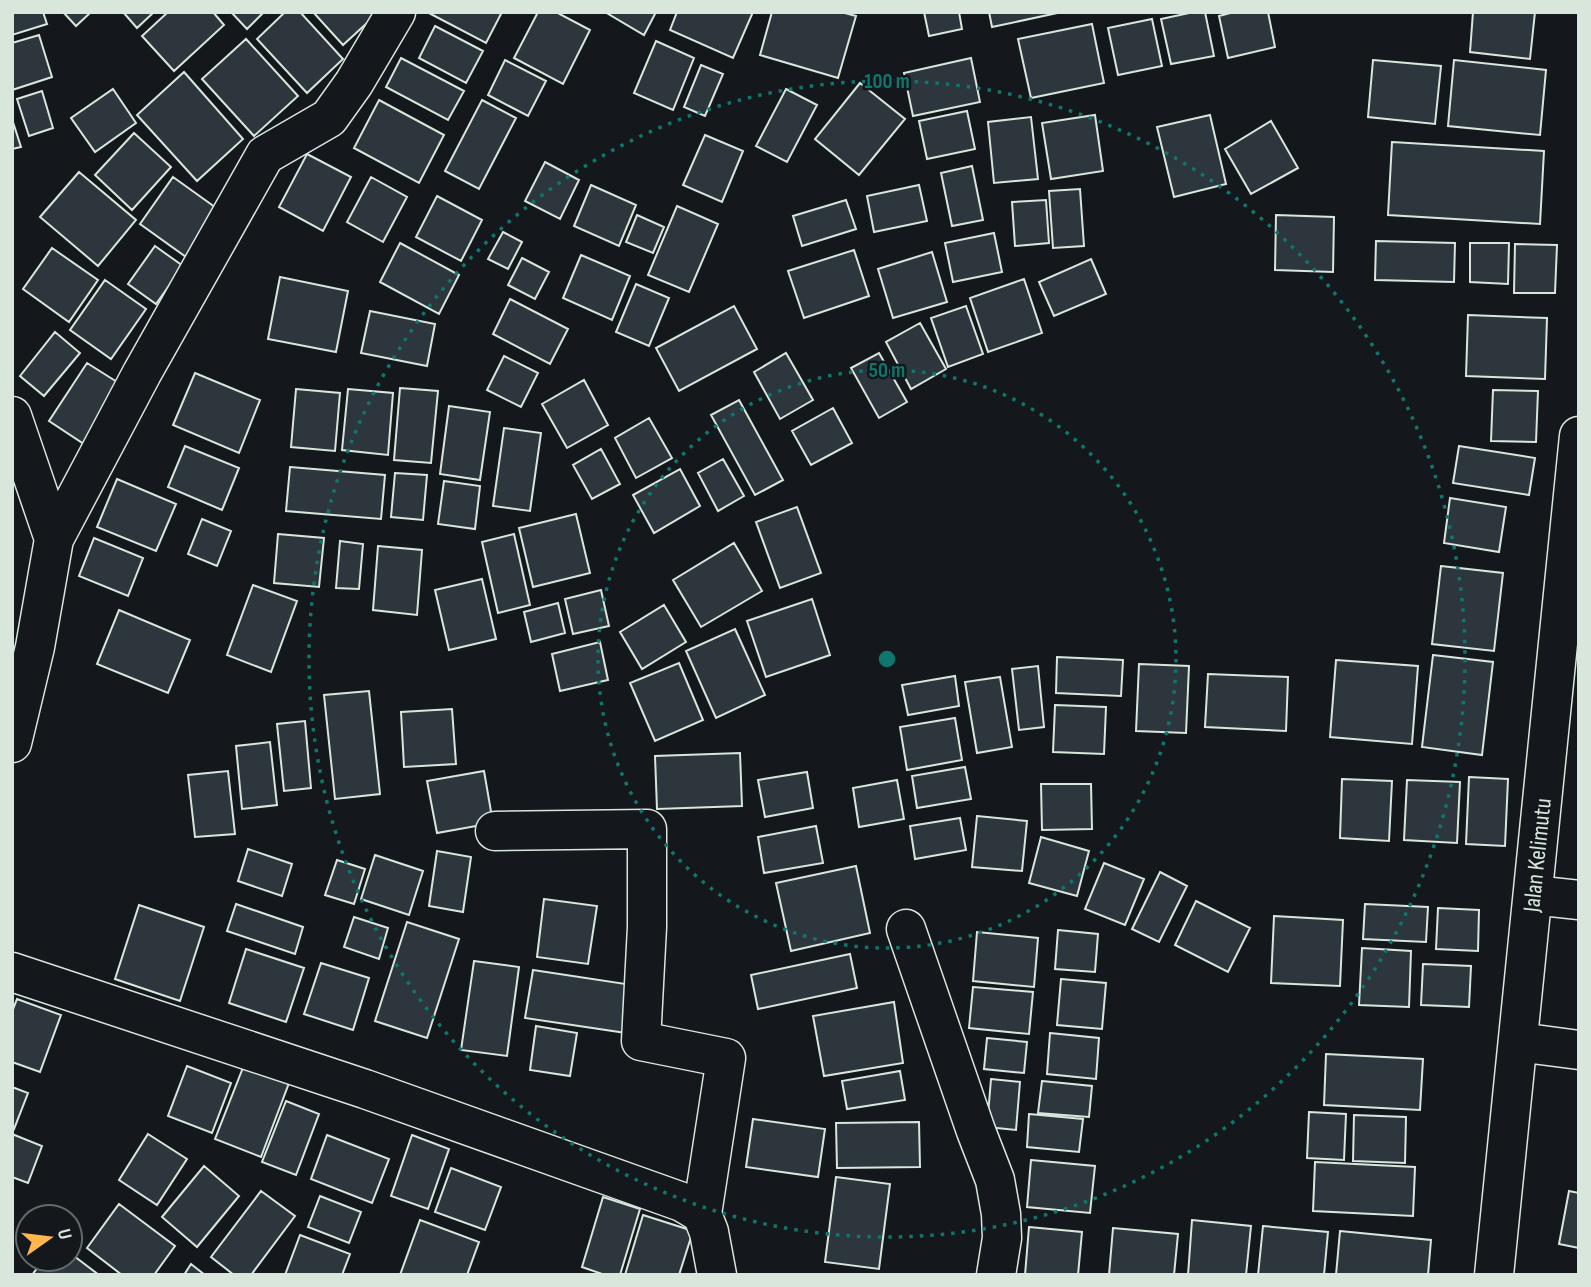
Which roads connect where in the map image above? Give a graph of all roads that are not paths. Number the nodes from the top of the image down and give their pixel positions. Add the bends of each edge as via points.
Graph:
1 (396, 12) edge
2 (12, 416) edge
3 (1579, 436) edge
4 (54, 539) junction
5 (12, 743) edge
6 (495, 831) dead end
7 (1533, 895) junction
8 (1579, 900) edge
9 (906, 929) dead end
10 (12, 972) edge
11 (1518, 1042) junction
12 (1579, 1050) edge
13 (702, 1214) junction
14 (717, 1275) edge
15 (996, 1275) edge
16 (1494, 1275) edge

1 - 4 street via 329,118 265,155
2 - 4 street
3 - 7 street, Jalan Kelimutu
4 - 5 street
6 - 13 street via 647,829 641,1041 726,1058
7 - 8 street
7 - 11 street, Jalan Kelimutu
9 - 15 street via 995,1181 1002,1238
10 - 13 street via 365,1089 682,1202
11 - 12 street
11 - 16 street, Jalan Kelimutu
13 - 14 street

